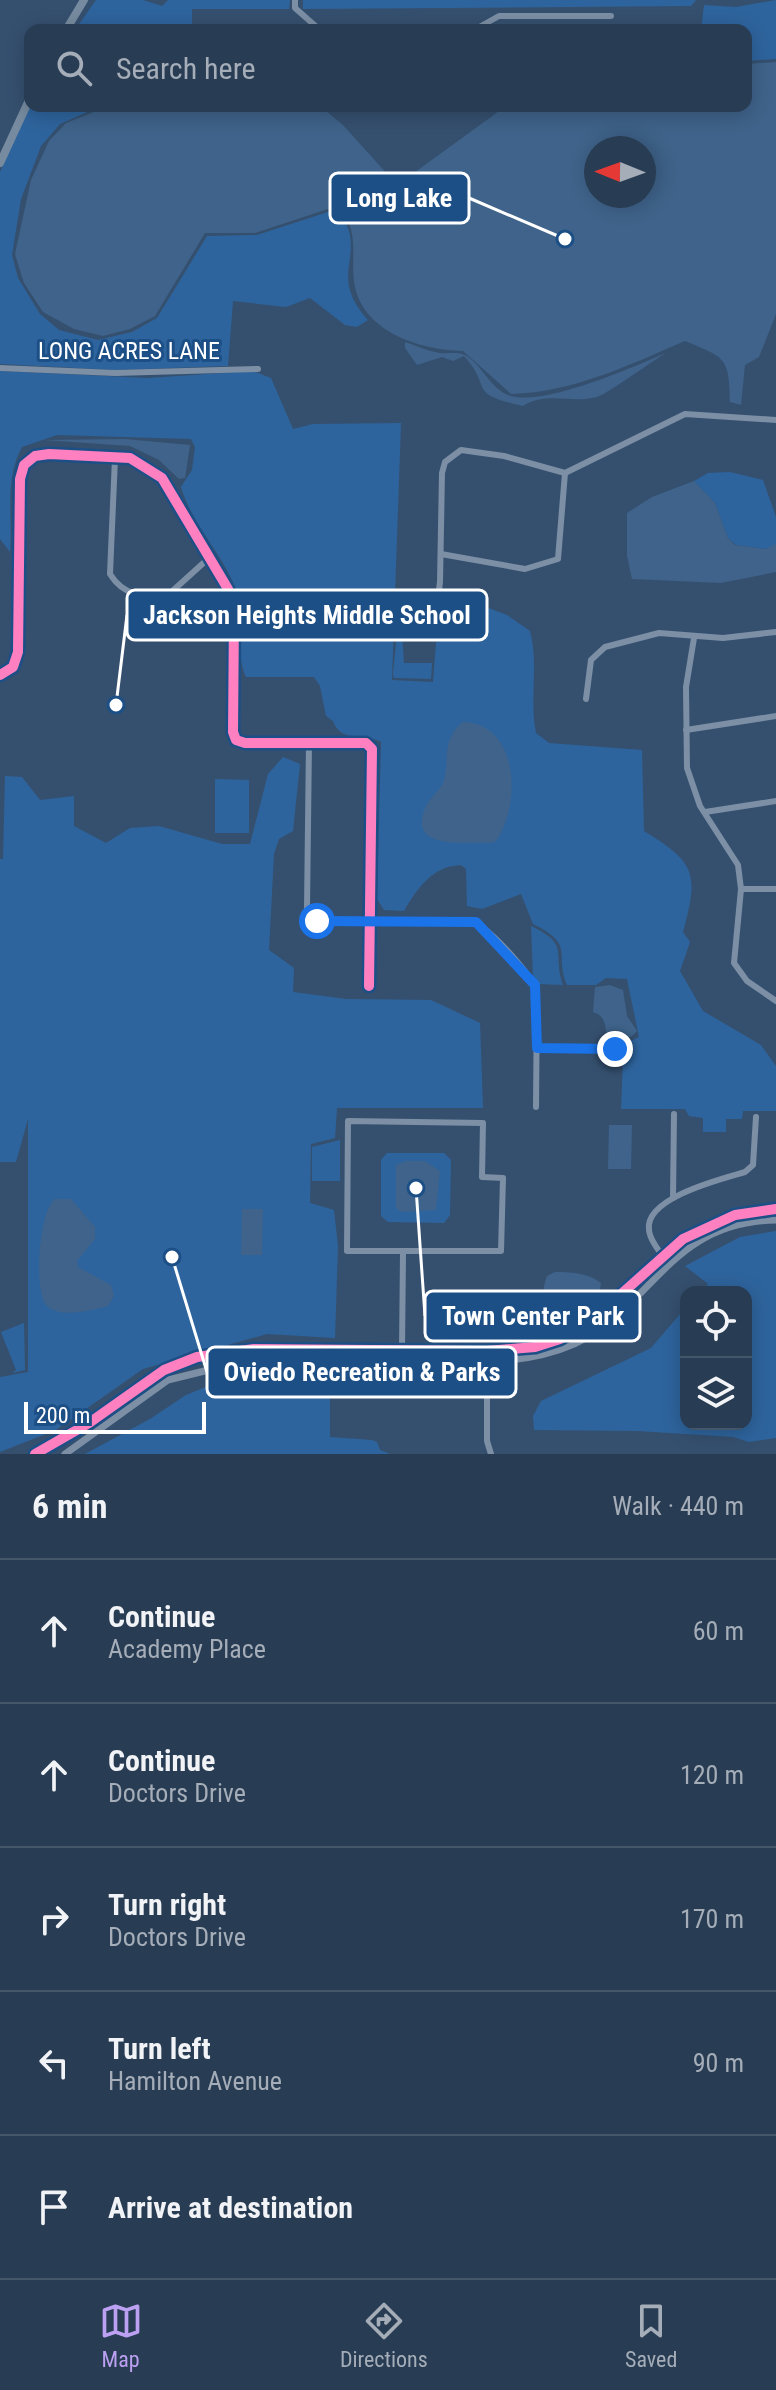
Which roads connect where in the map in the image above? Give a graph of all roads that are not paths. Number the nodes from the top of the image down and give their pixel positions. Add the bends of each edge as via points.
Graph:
1 (84, 0) edge
2 (295, 0) edge
3 (611, 16) dead end
4 (70, 24) edge
5 (313, 24) edge
6 (485, 24) edge
7 (24, 111) edge
8 (0, 163) edge
9 (0, 368) edge
10 (258, 369) dead end
11 (776, 420) edge
12 (115, 458) junction
13 (565, 473) junction
14 (441, 554) junction
15 (210, 557) junction
16 (435, 621) dead end
17 (776, 632) edge
18 (694, 638) junction
19 (0, 675) edge
20 (586, 699) dead end
21 (776, 716) edge
22 (686, 730) junction
23 (309, 742) junction
24 (776, 801) edge
25 (705, 812) junction
26 (741, 889) junction
27 (776, 889) edge
28 (371, 921) junction
29 (369, 986) dead end
30 (776, 1001) edge
31 (537, 1048) junction
32 (615, 1049) dead end
33 (536, 1107) dead end
34 (674, 1114) dead end
35 (756, 1117) dead end
36 (673, 1198) junction
37 (776, 1209) edge
38 (776, 1220) edge
39 (403, 1254) junction
40 (665, 1259) junction
41 (402, 1350) junction
42 (487, 1351) junction
43 (420, 1361) junction
44 (487, 1361) junction
45 (35, 1454) edge
46 (65, 1454) edge
47 (491, 1454) edge

1 - 4 main road
2 - 5 street via 295,8
3 - 6 street via 499,16
7 - 8 main road
9 - 10 street, LONG ACRES LANE via 115,373
11 - 13 street via 685,414
12 - 15 street via 130,458 162,478
12 - 15 street via 110,574 118,586 135,594 168,595
12 - 19 street via 49,454 24,465 18,652 13,667
13 - 14 street via 558,559 525,569
13 - 14 street via 461,450 442,473
14 - 16 street
15 - 23 street via 234,612 236,740
17 - 18 street
18 - 20 street via 659,633 605,647 591,660
18 - 22 street
21 - 22 street
22 - 25 street via 690,783
23 - 28 street via 366,743 372,749
23 - 28 street via 310,917
24 - 25 street
25 - 26 street via 738,865
26 - 27 street
26 - 30 street via 734,963 747,981
28 - 29 street
28 - 31 street via 480,924 535,985
31 - 32 street
31 - 33 street
34 - 36 street
35 - 36 street via 753,1165
36 - 40 street via 658,1207 648,1226
37 - 40 street via 707,1225
38 - 40 street via 706,1237
39 - 39 street via 347,1251 348,1121 483,1123 482,1177 503,1178 501,1251
39 - 41 street
40 - 42 street via 571,1334 535,1347
40 - 44 street via 610,1319 575,1343 530,1358
41 - 42 street
41 - 43 street
41 - 45 street via 254,1349 197,1357 164,1370
42 - 44 street
43 - 44 street
43 - 46 street via 213,1366 168,1380
44 - 47 street

